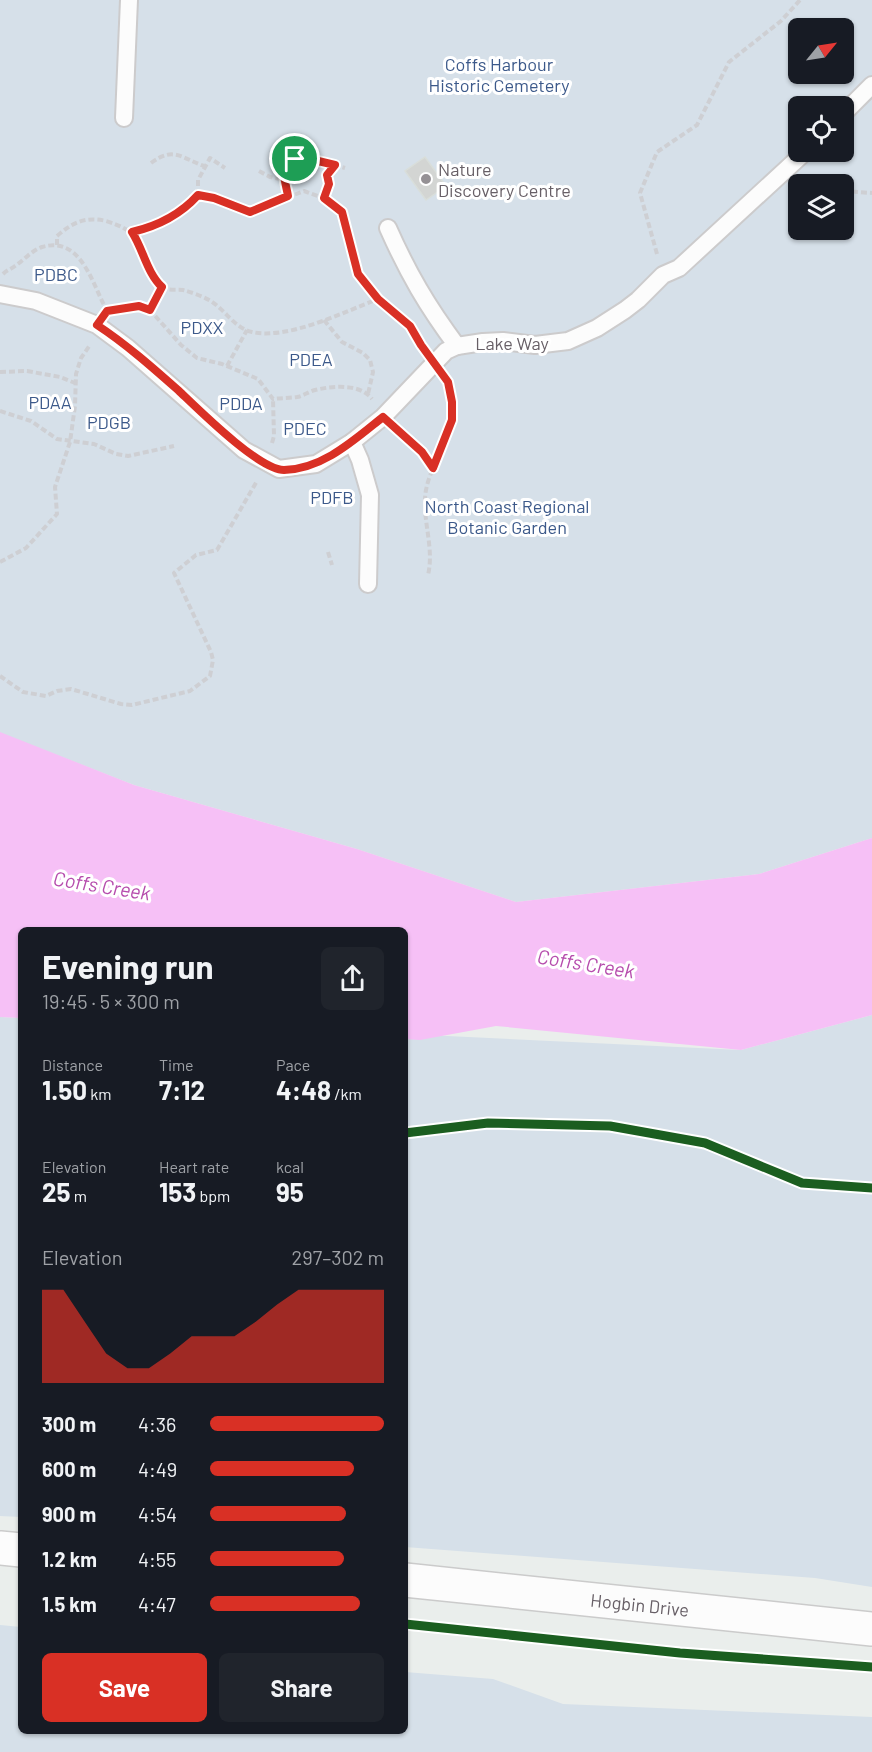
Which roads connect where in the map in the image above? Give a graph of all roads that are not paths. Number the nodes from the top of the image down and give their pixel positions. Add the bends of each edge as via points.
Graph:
1 (129, 0) edge
2 (872, 85) edge
3 (854, 103) edge
4 (124, 118) dead end
5 (794, 162) edge
6 (388, 228) dead end
7 (0, 294) edge
8 (457, 346) junction
9 (352, 442) junction
10 (368, 584) dead end
11 (0, 1548) edge
12 (18, 1550) edge
13 (408, 1580) edge
14 (872, 1629) edge

1 - 4 lane
2 - 3 lane
5 - 8 lane, Lake Way via 679,268 663,275 626,310 597,328 568,341
6 - 8 lane via 408,274
7 - 9 lane, Lake Way via 36,301 104,330 244,450 279,469 316,464
8 - 9 lane, Lake Way via 434,361 383,417
9 - 10 lane via 370,495
11 - 12 main road
13 - 14 main road, Hogbin Drive

